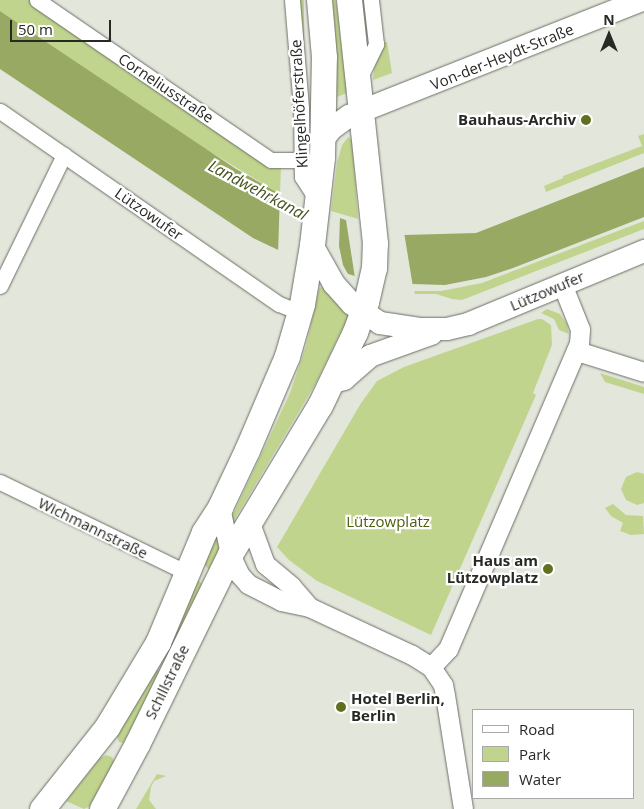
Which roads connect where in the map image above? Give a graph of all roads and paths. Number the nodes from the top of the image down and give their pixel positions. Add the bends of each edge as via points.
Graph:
1 (37, 0) edge
2 (292, 0) edge
3 (318, 0) edge
4 (349, 0) edge
5 (372, 0) edge
6 (642, 0) edge
7 (359, 79) junction
8 (0, 111) edge
9 (362, 111) junction
10 (323, 140) junction
11 (64, 155) junction
12 (301, 160) junction
13 (317, 204) junction
14 (644, 251) edge
15 (319, 273) junction
16 (562, 284) junction
17 (0, 286) edge
18 (300, 312) junction
19 (363, 312) junction
20 (446, 329) junction
21 (577, 351) junction
22 (644, 372) edge
23 (330, 383) junction
24 (0, 482) edge
25 (220, 507) junction
26 (250, 523) junction
27 (230, 554) junction
28 (187, 572) junction
29 (309, 607) junction
30 (432, 667) junction
31 (42, 809) edge
32 (102, 809) edge
33 (463, 809) edge

1 - 12 street, Corneliusstraße via 271,160
2 - 12 street, Klingelhöferstraße
3 - 10 main road, Klingelhöferstraße via 324,56
4 - 7 main road
5 - 7 street via 376,44
6 - 9 main road, Von-der-Heydt-Straße
7 - 9 main road
8 - 11 street, Lützowufer
9 - 10 main road, Klingelhöferstraße via 340,122
9 - 19 main road via 376,257
10 - 13 main road, Klingelhöferstraße
11 - 17 street
11 - 18 street, Lützowufer via 279,304
12 - 13 street, Klingelhöferstraße via 302,177
13 - 15 main road via 312,245
14 - 16 main road, Lützowufer
15 - 18 main road
15 - 19 main road, Lützowufer
16 - 20 main road, Lützowufer via 468,324
16 - 21 street via 580,329
18 - 25 main road via 287,356 261,421
19 - 20 main road, Lützowufer via 390,326
19 - 23 main road
20 - 23 main road via 370,356 344,380
21 - 22 street
21 - 30 street via 448,649
23 - 26 main road via 309,425
24 - 28 street, Wichmannstraße
25 - 27 street
25 - 28 main road via 204,532
26 - 27 main road
26 - 29 street via 265,564
27 - 29 street via 248,584 281,601
27 - 32 main road, Schillstraße
28 - 31 main road, Schillstraße via 158,642 132,688 98,739
29 - 30 street
30 - 33 street via 445,695

